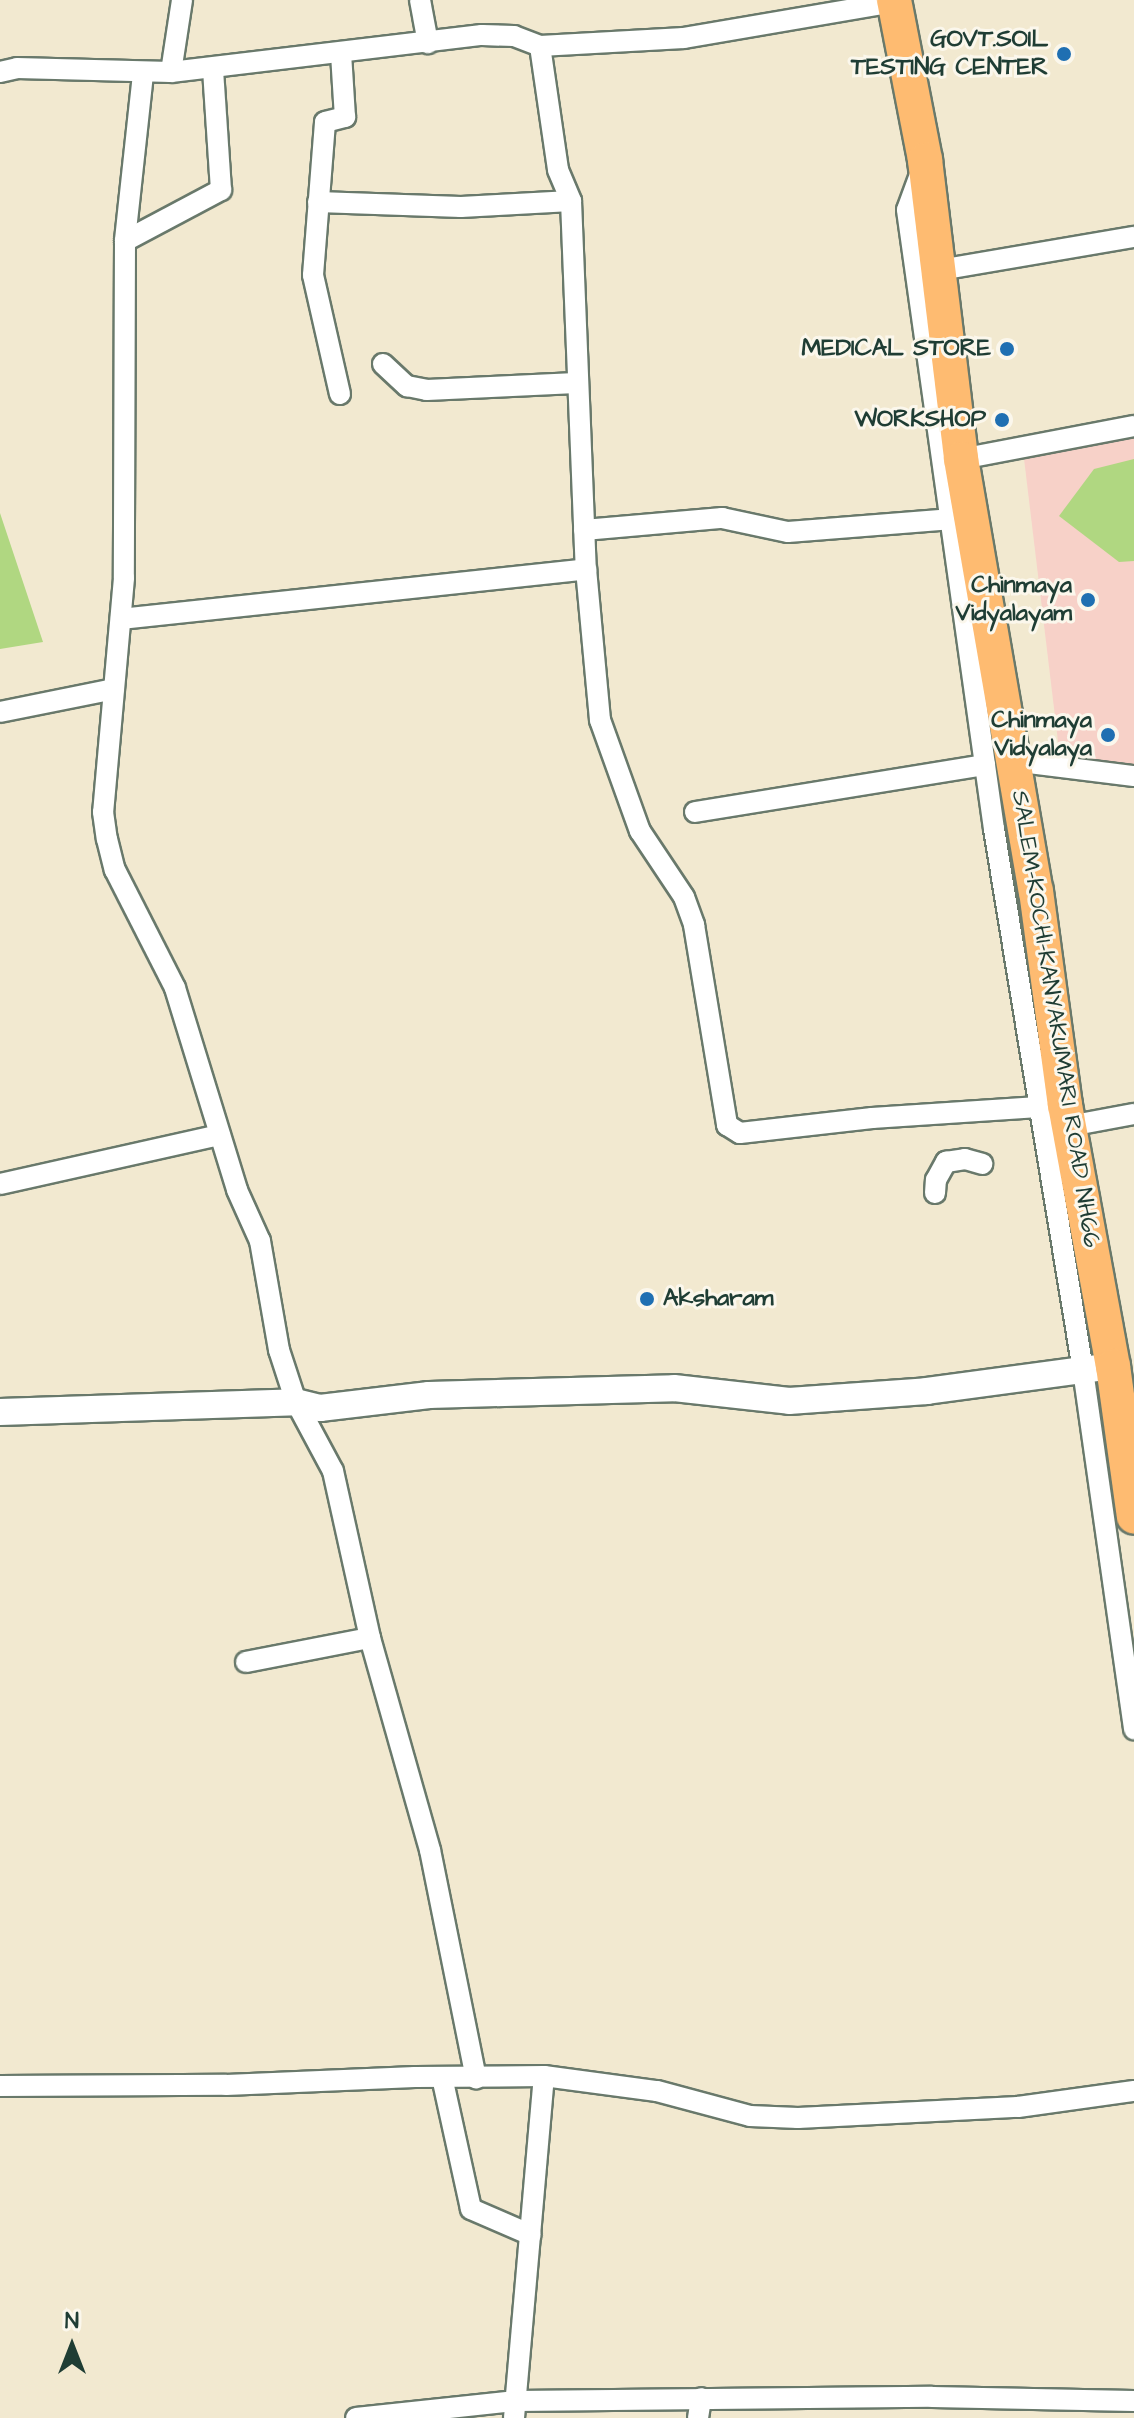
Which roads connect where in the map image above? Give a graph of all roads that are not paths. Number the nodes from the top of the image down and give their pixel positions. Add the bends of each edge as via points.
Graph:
1 (182, 0) edge
2 (420, 0) edge
3 (895, 1) edge
4 (428, 43) junction
5 (540, 46) junction
6 (341, 53) junction
7 (213, 68) junction
8 (0, 72) edge
9 (171, 72) junction
10 (143, 74) junction
11 (925, 160) junction
12 (571, 201) junction
13 (318, 202) junction
14 (1134, 237) edge
15 (125, 241) junction
16 (940, 270) junction
17 (383, 364) dead end
18 (576, 383) junction
19 (340, 394) dead end
20 (1134, 426) edge
21 (961, 459) junction
22 (952, 519) junction
23 (584, 530) junction
24 (586, 569) junction
25 (121, 619) junction
26 (114, 689) junction
27 (0, 712) edge
28 (999, 763) junction
29 (1134, 776) edge
30 (695, 812) dead end
31 (1058, 1112) junction
32 (1134, 1114) edge
33 (220, 1135) junction
34 (982, 1164) dead end
35 (0, 1184) edge
36 (935, 1193) dead end
37 (1112, 1381) edge
38 (296, 1402) junction
39 (0, 1412) edge
40 (1134, 1517) edge
41 (370, 1638) junction
42 (246, 1662) dead end
43 (1134, 1729) edge
44 (544, 2076) junction
45 (442, 2077) junction
46 (476, 2078) junction
47 (0, 2086) edge
48 (1134, 2091) edge
49 (531, 2235) junction
50 (1134, 2401) edge
51 (699, 2408) edge
52 (515, 2410) edge
53 (356, 2418) edge

1 - 9 street
2 - 4 street
3 - 5 street via 684,38
3 - 11 highway, SALEM-KOCHI-KANYAKUMARI ROAD NH66
4 - 5 street via 482,35 514,36
4 - 6 street
5 - 12 street via 558,170
6 - 7 street
6 - 13 street via 345,117 325,122
7 - 9 street
7 - 15 street via 221,190
8 - 10 street via 17,68
9 - 10 street
10 - 15 street
11 - 16 highway, SALEM-KOCHI-KANYAKUMARI ROAD NH66
11 - 22 street via 907,210
12 - 13 street via 461,207
12 - 18 street
13 - 19 street via 313,275
14 - 16 street
15 - 25 street
16 - 21 highway, SALEM-KOCHI-KANYAKUMARI ROAD NH66
17 - 18 street via 407,386 427,390
18 - 23 street
20 - 21 street
21 - 28 highway, SALEM-KOCHI-KANYAKUMARI ROAD NH66
22 - 23 street via 788,532 722,518
22 - 28 street
23 - 24 street
24 - 25 street
24 - 31 street via 600,720 640,831 684,897 694,925 731,1131 872,1118
25 - 26 street
26 - 27 street
26 - 33 street via 103,812 107,839 115,870 175,988
28 - 29 street
28 - 30 street
28 - 31 highway, SALEM-KOCHI-KANYAKUMARI ROAD NH66 via 1036,891
31 - 32 street
31 - 37 highway, SALEM-KOCHI-KANYAKUMARI ROAD NH66
33 - 35 street
33 - 38 street via 260,1241 279,1350
34 - 36 street via 965,1159 946,1162
37 - 38 street via 789,1401 674,1388 429,1395 320,1408
37 - 40 highway, SALEM-KOCHI-KANYAKUMARI ROAD NH66
37 - 43 street
38 - 39 street
38 - 41 street via 333,1471
41 - 42 street
41 - 46 street via 430,1850
44 - 46 street
44 - 48 street via 657,2091 750,2116 798,2118 1018,2107
44 - 49 street
45 - 46 street
45 - 47 street
45 - 49 street via 471,2209
49 - 52 street
50 - 51 street via 932,2397
51 - 52 street
52 - 53 street

